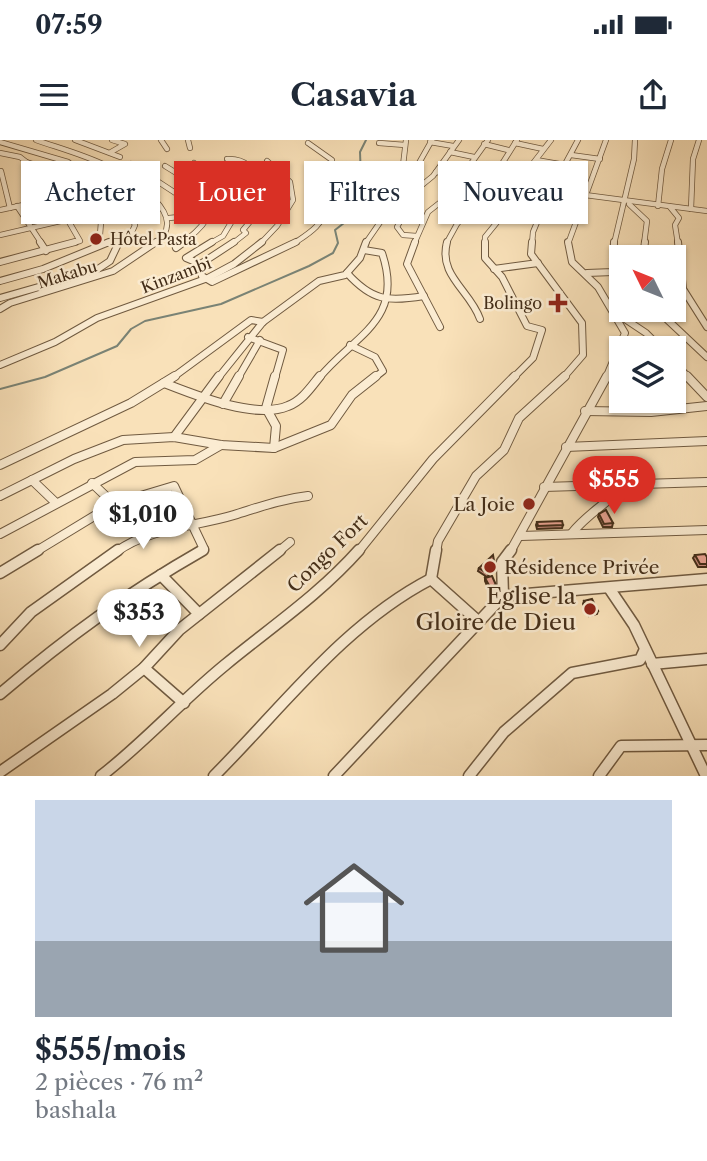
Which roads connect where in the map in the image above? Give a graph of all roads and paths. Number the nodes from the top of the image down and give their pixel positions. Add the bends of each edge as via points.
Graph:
1 (30, 140) edge
2 (36, 140) edge
3 (75, 140) edge
4 (112, 140) edge
5 (162, 140) edge
6 (188, 140) edge
7 (459, 140) edge
8 (551, 140) edge
9 (578, 140) edge
10 (606, 140) edge
11 (635, 140) edge
12 (671, 140) edge
13 (699, 140) edge
14 (431, 141) edge
15 (516, 141) edge
16 (0, 142) edge
17 (406, 142) edge
18 (486, 142) edge
19 (308, 143) dead end
20 (379, 143) dead end
21 (17, 145) junction
22 (190, 148) dead end
23 (167, 149) dead end
24 (451, 149) junction
25 (543, 149) junction
26 (508, 150) junction
27 (111, 152) junction
28 (0, 153) edge
29 (571, 155) junction
30 (120, 157) dead end
31 (474, 157) junction
32 (227, 159) dead end
33 (600, 159) junction
34 (536, 160) joint
35 (23, 161) edge
36 (405, 161) edge
37 (420, 161) edge
38 (471, 161) edge
39 (501, 161) edge
40 (542, 161) edge
41 (567, 161) edge
42 (165, 166) dead end
43 (174, 170) edge
44 (1, 171) edge
45 (436, 172) joint
46 (160, 183) edge
47 (290, 183) edge
48 (424, 183) edge
49 (588, 192) edge
50 (588, 195) edge
51 (625, 202) junction
52 (438, 204) edge
53 (21, 205) edge
54 (17, 206) junction
55 (290, 206) edge
56 (658, 206) junction
57 (670, 207) junction
58 (10, 208) junction
59 (691, 209) junction
60 (0, 210) edge
61 (707, 212) edge
62 (169, 218) junction
63 (51, 224) edge
64 (72, 224) edge
65 (101, 224) edge
66 (205, 224) edge
67 (230, 224) edge
68 (276, 224) edge
69 (376, 224) edge
70 (399, 224) edge
71 (455, 224) edge
72 (494, 224) edge
73 (538, 224) edge
74 (576, 224) edge
75 (32, 228) junction
76 (0, 235) edge
77 (100, 235) dead end
78 (417, 236) junction
79 (120, 242) junction
80 (614, 245) edge
81 (645, 245) edge
82 (176, 248) dead end
83 (363, 250) junction
84 (46, 251) junction
85 (0, 262) edge
86 (538, 263) junction
87 (199, 265) junction
88 (494, 269) junction
89 (609, 272) edge
90 (347, 273) junction
91 (587, 273) junction
92 (204, 279) junction
93 (0, 281) edge
94 (424, 296) junction
95 (0, 298) edge
96 (385, 298) junction
97 (609, 303) edge
98 (0, 309) edge
99 (480, 319) dead end
100 (263, 322) junction
101 (620, 322) edge
102 (630, 322) edge
103 (669, 322) edge
104 (440, 327) dead end
105 (707, 327) edge
106 (649, 336) edge
107 (248, 337) junction
108 (260, 340) junction
109 (350, 345) junction
110 (707, 357) edge
111 (0, 365) edge
112 (687, 375) edge
113 (607, 376) joint
114 (164, 383) junction
115 (707, 397) edge
116 (203, 398) junction
117 (223, 404) junction
118 (707, 406) edge
119 (266, 408) junction
120 (585, 411) junction
121 (173, 437) junction
122 (707, 441) edge
123 (221, 445) junction
124 (566, 447) junction
125 (274, 448) junction
126 (0, 465) edge
127 (32, 480) junction
128 (707, 482) edge
129 (92, 483) junction
130 (544, 487) junction
131 (624, 487) junction
132 (0, 496) edge
133 (309, 496) dead end
134 (55, 502) junction
135 (118, 503) junction
136 (190, 525) junction
137 (707, 530) edge
138 (572, 533) junction
139 (0, 534) edge
140 (143, 535) junction
141 (521, 536) junction
142 (290, 542) dead end
143 (0, 573) edge
144 (161, 575) junction
145 (431, 579) junction
146 (707, 579) edge
147 (609, 588) junction
148 (503, 596) junction
149 (200, 614) junction
150 (478, 621) junction
151 (0, 645) edge
152 (645, 649) junction
153 (707, 659) edge
154 (652, 664) junction
155 (144, 668) junction
156 (0, 694) edge
157 (184, 703) junction
158 (707, 745) edge
159 (693, 747) junction
160 (0, 772) edge
161 (101, 776) edge
162 (214, 776) edge
163 (334, 776) edge
164 (469, 776) edge
165 (599, 776) edge
166 (706, 776) edge

1 - 21 street
2 - 62 street via 107,166 154,199
3 - 27 street
4 - 27 street via 125,144
5 - 23 street
6 - 22 street
7 - 24 street
8 - 25 street
9 - 29 street
10 - 33 street
11 - 51 street
12 - 56 street
13 - 59 street via 693,159
14 - 24 street
14 - 37 street
15 - 25 street
15 - 26 street
16 - 21 street
17 - 20 street
17 - 36 street
18 - 26 street
18 - 31 street
19 - 92 street via 332,160 324,176 327,185 321,220 284,251 212,282
21 - 28 street
21 - 79 street via 68,162 127,207 135,227
24 - 31 street
24 - 45 street
25 - 34 street
26 - 39 street
27 - 30 street
28 - 35 street
29 - 33 street
29 - 41 street
31 - 38 street
32 - 87 street via 245,160 259,176 258,212 243,230 246,233 220,257
33 - 49 street
34 - 40 street
42 - 43 street
44 - 58 street
45 - 48 street
46 - 62 street, Makabu via 192,211 189,216
47 - 55 street, Kinzambi
50 - 51 street
51 - 56 street
51 - 80 street
51 - 81 street via 648,221
52 - 78 street via 428,212
53 - 54 street
54 - 58 street
54 - 75 street
56 - 57 street
57 - 59 street
57 - 105 street via 679,218 674,225 681,289
58 - 60 street
59 - 61 street
62 - 98 street, Makabu via 163,238 113,271
63 - 75 street
64 - 84 street via 80,241
65 - 77 street
66 - 82 street
67 - 87 street via 223,236 186,258
68 - 92 street, Kinzambi via 239,263
69 - 83 street
70 - 78 street via 403,235
71 - 99 street via 444,254 448,270
72 - 88 street via 485,237 485,258
73 - 86 street via 531,247
74 - 91 street via 568,243 572,261
75 - 76 street
75 - 84 street
78 - 94 street via 407,264
79 - 93 street
79 - 95 street via 112,260 95,271
83 - 90 street
83 - 96 street via 383,254
84 - 85 street
86 - 88 street
86 - 145 street via 582,323 583,355 519,418 504,450 476,476 438,541
87 - 92 street
88 - 157 street, Congo Fort via 527,326 541,329 533,358 433,459 341,570
89 - 91 street
90 - 96 street via 365,292
90 - 100 street via 319,281
91 - 97 street
92 - 111 street, Kinzambi via 95,318
94 - 96 street
94 - 104 street
96 - 109 street via 381,320
100 - 107 street
100 - 114 street via 251,320
101 - 113 street via 625,333
102 - 106 street
103 - 110 street
107 - 108 street
107 - 116 street
108 - 117 street
108 - 119 street via 283,350
109 - 119 street via 298,401
109 - 125 street via 376,358 383,372 352,395 331,425
112 - 115 street
113 - 120 street
114 - 116 street
114 - 126 street via 83,428
116 - 117 street
116 - 121 street
117 - 119 street
118 - 120 street via 651,412
119 - 125 street via 276,426
120 - 124 street
121 - 123 street
121 - 127 street via 112,443
122 - 124 street
123 - 125 street
123 - 129 street via 195,460 135,462
124 - 130 street
127 - 132 street
127 - 134 street
128 - 131 street
129 - 134 street
129 - 135 street
130 - 131 street
130 - 141 street
131 - 138 street
133 - 136 street via 278,499
134 - 139 street
135 - 136 street via 174,486
135 - 140 street
135 - 143 street
136 - 140 street
136 - 144 street via 204,549
137 - 138 street
138 - 141 street
140 - 151 street via 31,612
141 - 148 street via 501,564
142 - 149 street
144 - 149 street
144 - 156 street via 76,630
145 - 150 street
145 - 162 street via 398,596 338,648
146 - 147 street
147 - 148 street
147 - 152 street
148 - 150 street
149 - 155 street
150 - 163 street
152 - 154 street
152 - 164 street via 640,660 629,664 572,673 504,732
153 - 154 street
154 - 159 street
155 - 157 street
155 - 160 street
157 - 161 street, Congo Fort
158 - 159 street
159 - 165 street via 621,746
159 - 166 street

